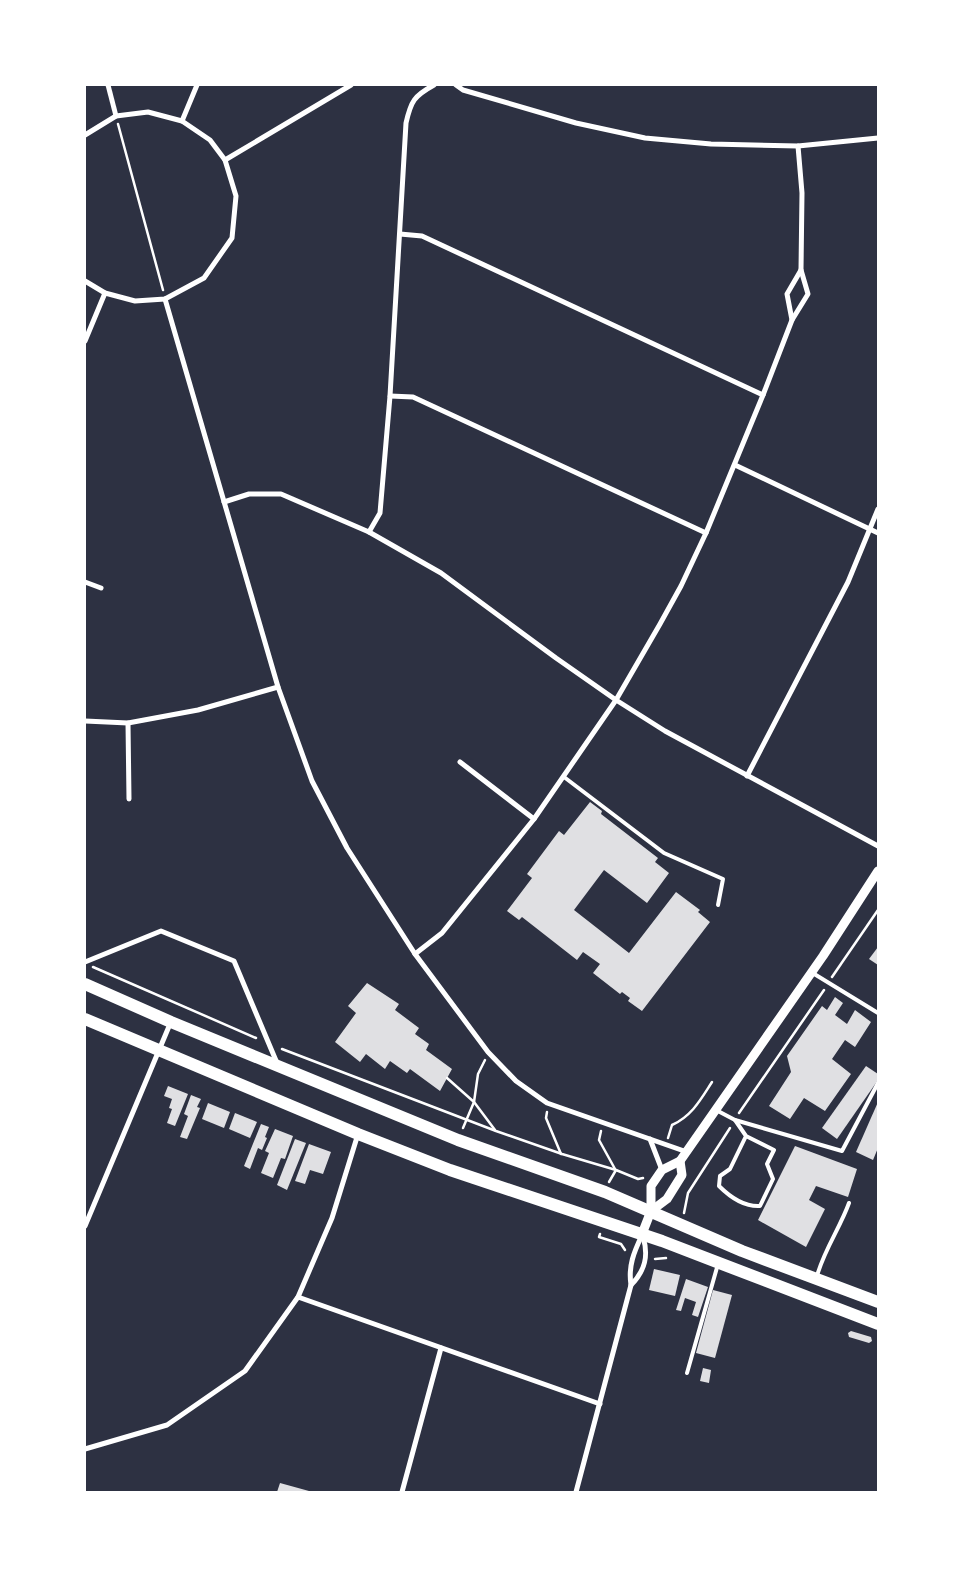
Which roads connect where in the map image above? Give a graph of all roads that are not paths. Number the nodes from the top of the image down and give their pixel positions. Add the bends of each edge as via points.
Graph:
1 (108, 85) edge
2 (197, 85) edge
3 (350, 85) edge
4 (434, 85) edge
5 (456, 85) edge
6 (116, 116) junction
7 (182, 120) junction
8 (85, 135) edge
9 (878, 138) edge
10 (798, 146) junction
11 (225, 160) junction
12 (400, 234) junction
13 (801, 270) junction
14 (85, 281) edge
15 (104, 293) junction
16 (165, 299) junction
17 (792, 320) junction
18 (85, 341) edge
19 (763, 395) junction
20 (390, 396) junction
21 (735, 465) junction
22 (224, 502) junction
23 (878, 509) edge
24 (870, 529) junction
25 (369, 532) junction
26 (706, 533) junction
27 (878, 533) edge
28 (85, 582) edge
29 (101, 588) dead end
30 (278, 687) junction
31 (616, 700) junction
32 (85, 721) edge
33 (128, 723) junction
34 (460, 762) dead end
35 (747, 776) junction
36 (564, 778) junction
37 (129, 799) dead end
38 (534, 819) junction
39 (878, 846) edge
40 (878, 871) edge
41 (718, 905) dead end
42 (415, 954) junction
43 (85, 963) edge
44 (811, 972) junction
45 (85, 984) edge
46 (878, 1013) edge
47 (85, 1019) edge
48 (171, 1022) junction
49 (159, 1050) junction
50 (278, 1066) junction
51 (878, 1083) edge
52 (716, 1110) junction
53 (735, 1120) junction
54 (358, 1134) junction
55 (746, 1136) junction
56 (650, 1139) junction
57 (687, 1152) junction
58 (680, 1161) junction
59 (662, 1170) junction
60 (848, 1203) dead end
61 (651, 1212) junction
62 (87, 1214) edge
63 (85, 1226) edge
64 (642, 1234) junction
65 (718, 1262) junction
66 (816, 1278) junction
67 (631, 1285) junction
68 (298, 1297) junction
69 (878, 1302) edge
70 (878, 1324) edge
71 (441, 1348) junction
72 (687, 1373) dead end
73 (600, 1404) junction
74 (85, 1448) edge
75 (402, 1492) edge
76 (576, 1492) edge

1 - 6 street
2 - 7 street
3 - 11 street
4 - 12 street via 422,91 411,103 406,123
5 - 10 street via 533,111 645,138 711,144
6 - 7 street via 148,112
6 - 8 street
7 - 11 street via 210,140
9 - 10 street
10 - 13 street via 802,193
11 - 16 street via 236,196 232,238 204,278
12 - 19 street via 422,236
12 - 20 street
13 - 17 street via 787,294
13 - 17 street via 808,294
14 - 15 street
15 - 16 street via 135,301
15 - 18 street
16 - 22 street
17 - 19 street
19 - 21 street
20 - 25 street via 380,512
20 - 26 street via 413,397
21 - 24 street
21 - 26 street
22 - 25 street via 249,494 281,494
22 - 30 street
23 - 24 street
24 - 27 street
24 - 35 street via 848,582
25 - 31 street via 441,573
26 - 31 street via 681,586
28 - 29 street
30 - 33 street via 198,710
30 - 42 street via 312,782 347,848
31 - 35 street
31 - 36 street
32 - 33 street
33 - 37 street
34 - 38 street
35 - 39 street
36 - 38 street
36 - 41 lane via 664,853 723,880
38 - 42 street via 442,933
40 - 44 street
42 - 56 street via 488,1052 516,1081 547,1103
43 - 50 street via 162,931 234,961
44 - 46 lane
44 - 52 street
45 - 48 main road
47 - 49 main road
48 - 49 street
48 - 50 main road
49 - 54 main road
49 - 62 street
50 - 61 main road via 458,1140 605,1192
51 - 53 lane via 842,1151
52 - 53 lane
52 - 57 street
53 - 55 lane
54 - 64 main road via 450,1170
54 - 68 street via 332,1218
55 - 55 lane via 730,1169 720,1176 719,1186 727,1195 750,1207 760,1206 774,1179 767,1164 774,1150
56 - 57 street
56 - 59 street
57 - 58 street
58 - 59 street
58 - 61 street via 682,1175 666,1199
59 - 61 street via 651,1186
60 - 66 lane
61 - 64 street
61 - 66 main road
62 - 63 street
64 - 65 main road
64 - 67 street via 629,1272
64 - 67 street via 647,1250 640,1276
65 - 70 main road
65 - 72 lane
66 - 69 main road
67 - 73 street
68 - 71 street
68 - 74 street via 245,1371 167,1425
71 - 73 street
71 - 75 street
73 - 76 street

